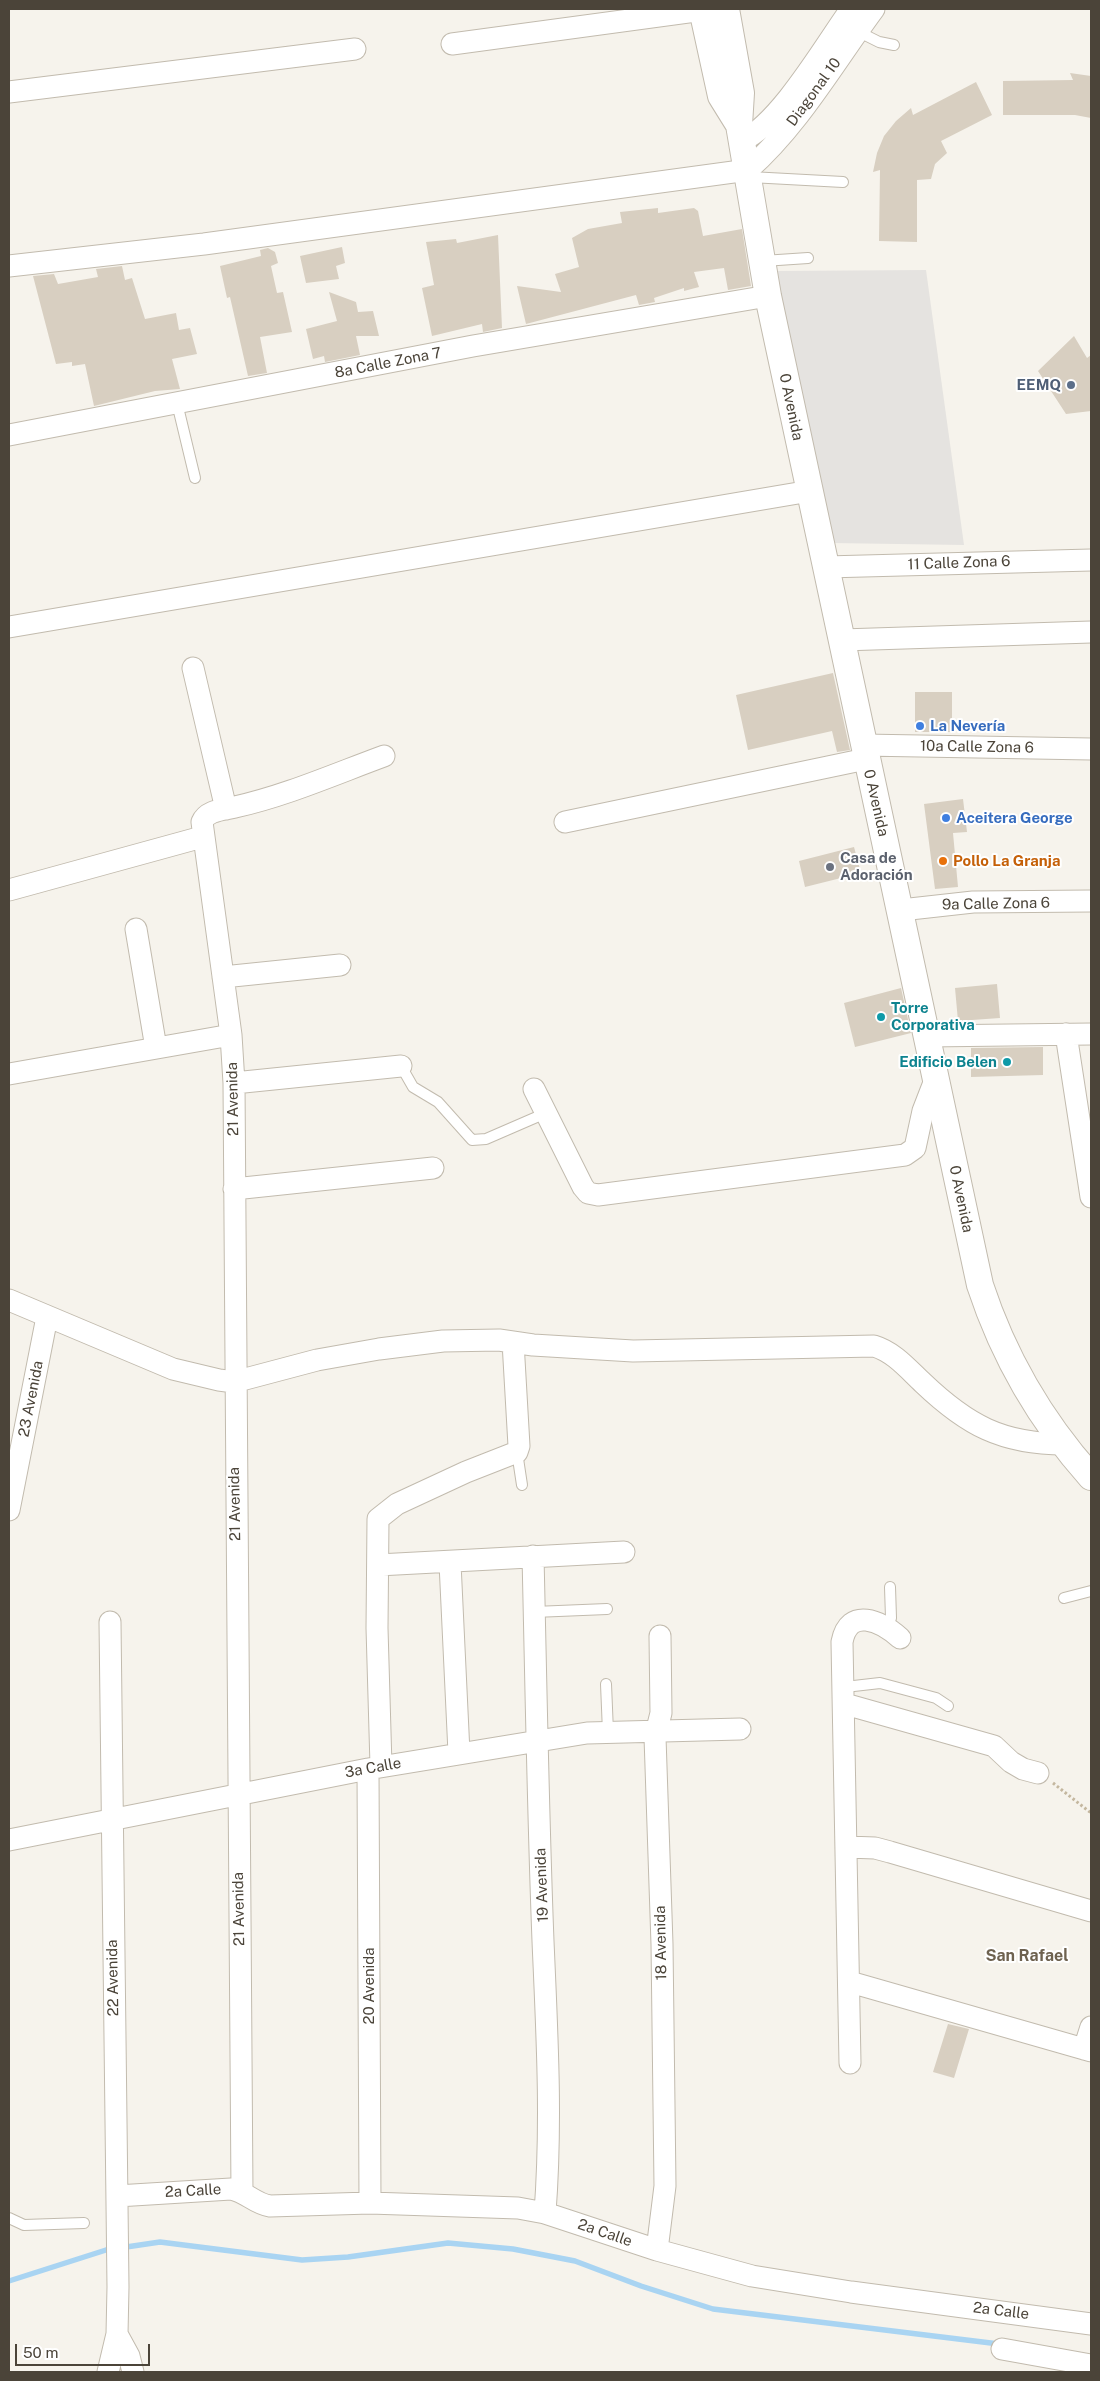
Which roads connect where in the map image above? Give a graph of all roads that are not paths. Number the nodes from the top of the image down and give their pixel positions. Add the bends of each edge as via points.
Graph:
1 (710, 9) edge
2 (851, 9) edge
3 (874, 9) edge
4 (857, 32) junction
5 (452, 44) dead end
6 (894, 45) dead end
7 (355, 49) dead end
8 (9, 92) edge
9 (740, 133) junction
10 (748, 173) junction
11 (843, 182) dead end
12 (808, 258) dead end
13 (762, 261) junction
14 (9, 266) edge
15 (768, 296) junction
16 (177, 403) junction
17 (9, 435) edge
18 (195, 478) dead end
19 (810, 491) junction
20 (1091, 560) edge
21 (826, 567) junction
22 (9, 627) edge
23 (1091, 632) edge
24 (842, 640) junction
25 (193, 668) dead end
26 (1091, 749) edge
27 (865, 752) junction
28 (384, 756) dead end
29 (226, 809) junction
30 (565, 822) dead end
31 (203, 827) junction
32 (9, 890) edge
33 (1091, 901) edge
34 (901, 910) junction
35 (136, 929) dead end
36 (340, 965) dead end
37 (223, 977) junction
38 (1066, 1034) junction
39 (1091, 1034) edge
40 (231, 1035) junction
41 (927, 1036) junction
42 (156, 1048) junction
43 (400, 1066) joint
44 (9, 1074) edge
45 (935, 1080) junction
46 (234, 1083) junction
47 (534, 1089) dead end
48 (546, 1113) junction
49 (433, 1168) dead end
50 (234, 1189) junction
51 (1090, 1190) edge
52 (9, 1300) edge
53 (47, 1317) junction
54 (513, 1342) junction
55 (234, 1382) junction
56 (518, 1452) junction
57 (1076, 1460) edge
58 (522, 1485) dead end
59 (1091, 1486) edge
60 (9, 1510) edge
61 (624, 1552) dead end
62 (533, 1556) junction
63 (450, 1563) junction
64 (378, 1565) junction
65 (890, 1587) dead end
66 (1091, 1591) edge
67 (1064, 1598) dead end
68 (608, 1610) dead end
69 (534, 1612) junction
70 (110, 1622) dead end
71 (883, 1625) junction
72 (660, 1636) dead end
73 (900, 1638) dead end
74 (606, 1684) dead end
75 (845, 1695) junction
76 (948, 1706) dead end
77 (740, 1729) dead end
78 (608, 1732) junction
79 (656, 1732) junction
80 (538, 1742) junction
81 (459, 1753) junction
82 (375, 1767) junction
83 (1038, 1773) road end
84 (238, 1793) junction
85 (114, 1819) junction
86 (9, 1840) edge
87 (847, 1847) junction
88 (1091, 1911) edge
89 (850, 1982) junction
90 (1091, 2027) edge
91 (1088, 2050) edge
92 (850, 2063) dead end
93 (242, 2192) junction
94 (370, 2203) junction
95 (117, 2204) junction
96 (545, 2213) junction
97 (9, 2218) edge
98 (84, 2223) dead end
99 (657, 2250) junction
100 (1091, 2324) edge
101 (117, 2334) junction
102 (1002, 2349) dead end
103 (1091, 2365) edge
104 (108, 2372) edge
105 (134, 2372) edge

1 - 5 street
1 - 9 street, 0 Avenida via 740,86
2 - 9 street, Diagonal 10 via 770,120 752,136
3 - 4 street, Diagonal 10
4 - 6 lane
4 - 10 street, Diagonal 10 via 802,110
7 - 8 street
9 - 10 street, 0 Avenida
10 - 11 lane
10 - 13 street, 0 Avenida
10 - 14 street via 204,244
12 - 13 lane
13 - 15 street, 0 Avenida
15 - 16 street, 8a Calle Zona 7 via 473,346
15 - 19 street, 0 Avenida
16 - 17 street, 8a Calle Zona 7
16 - 18 lane
19 - 21 street, 0 Avenida
19 - 22 street
20 - 21 street, 11 Calle Zona 6
21 - 24 street, 0 Avenida
23 - 24 street
24 - 27 street, 0 Avenida
25 - 29 street
26 - 27 street, 10a Calle Zona 6
27 - 30 street, 10a Calle Zona 6
27 - 34 street, 0 Avenida
28 - 29 street via 246,805
29 - 31 street via 212,812
31 - 32 street
31 - 37 street, 21 Avenida
33 - 34 street, 9a Calle Zona 6 via 973,902
34 - 41 street, 0 Avenida
35 - 42 street
36 - 37 street
37 - 40 street, 21 Avenida
38 - 39 street
38 - 41 street
38 - 51 street
40 - 42 street
40 - 46 street, 21 Avenida
41 - 45 street, 0 Avenida
42 - 44 street
43 - 46 street
43 - 48 lane via 412,1087 438,1102 472,1140 486,1138
45 - 48 street via 923,1111 918,1142 906,1155 598,1195 588,1193 583,1187
45 - 57 street, 0 Avenida via 980,1285 994,1327 1024,1387
46 - 50 street, 21 Avenida
47 - 48 street
49 - 50 street
50 - 55 street, 21 Avenida
52 - 53 street
53 - 55 street via 173,1369
53 - 60 street, 23 Avenida
54 - 55 street via 443,1341 379,1349 317,1360
54 - 56 street
54 - 57 street via 633,1351 874,1346 898,1359 940,1400 993,1434
55 - 84 street, 21 Avenida
56 - 58 lane
56 - 64 street, 20 Avenida via 466,1472 397,1504 381,1515 377,1525
57 - 59 street, 0 Avenida
61 - 62 street
62 - 63 street
62 - 69 street, 19 Avenida
63 - 64 street
63 - 81 street
64 - 82 street, 20 Avenida
65 - 71 lane via 891,1618 889,1624
66 - 67 lane
68 - 69 lane
69 - 80 street, 19 Avenida
70 - 85 street, 22 Avenida
71 - 73 street
71 - 75 street via 860,1619 847,1627 842,1642
72 - 79 street, 18 Avenida via 661,1713
74 - 78 lane
75 - 76 lane via 880,1683 936,1698
75 - 83 street via 994,1746 1011,1762
75 - 87 street
77 - 79 street, 3a Calle
78 - 79 street, 3a Calle
78 - 80 street, 3a Calle
79 - 99 street, 18 Avenida via 665,2186
80 - 81 street, 3a Calle
80 - 96 street, 19 Avenida via 550,2076 550,2147
81 - 82 street, 3a Calle
82 - 84 street, 3a Calle
82 - 94 street, 20 Avenida
84 - 85 street, 3a Calle
84 - 93 street, 21 Avenida
85 - 86 street, 3a Calle
85 - 95 street, 22 Avenida via 112,1939
87 - 88 street via 875,1848
87 - 89 street
89 - 91 street
89 - 92 street
90 - 91 street
93 - 94 street, 2a Calle via 260,2204 270,2206
93 - 95 street, 2a Calle via 231,2189
94 - 96 street, 2a Calle via 518,2208
95 - 101 street, 22 Avenida
96 - 99 street, 2a Calle
97 - 98 lane via 24,2225
99 - 100 street, 2a Calle via 752,2276
101 - 104 street, 22 Avenida
101 - 105 street, 22 Avenida
102 - 103 street

